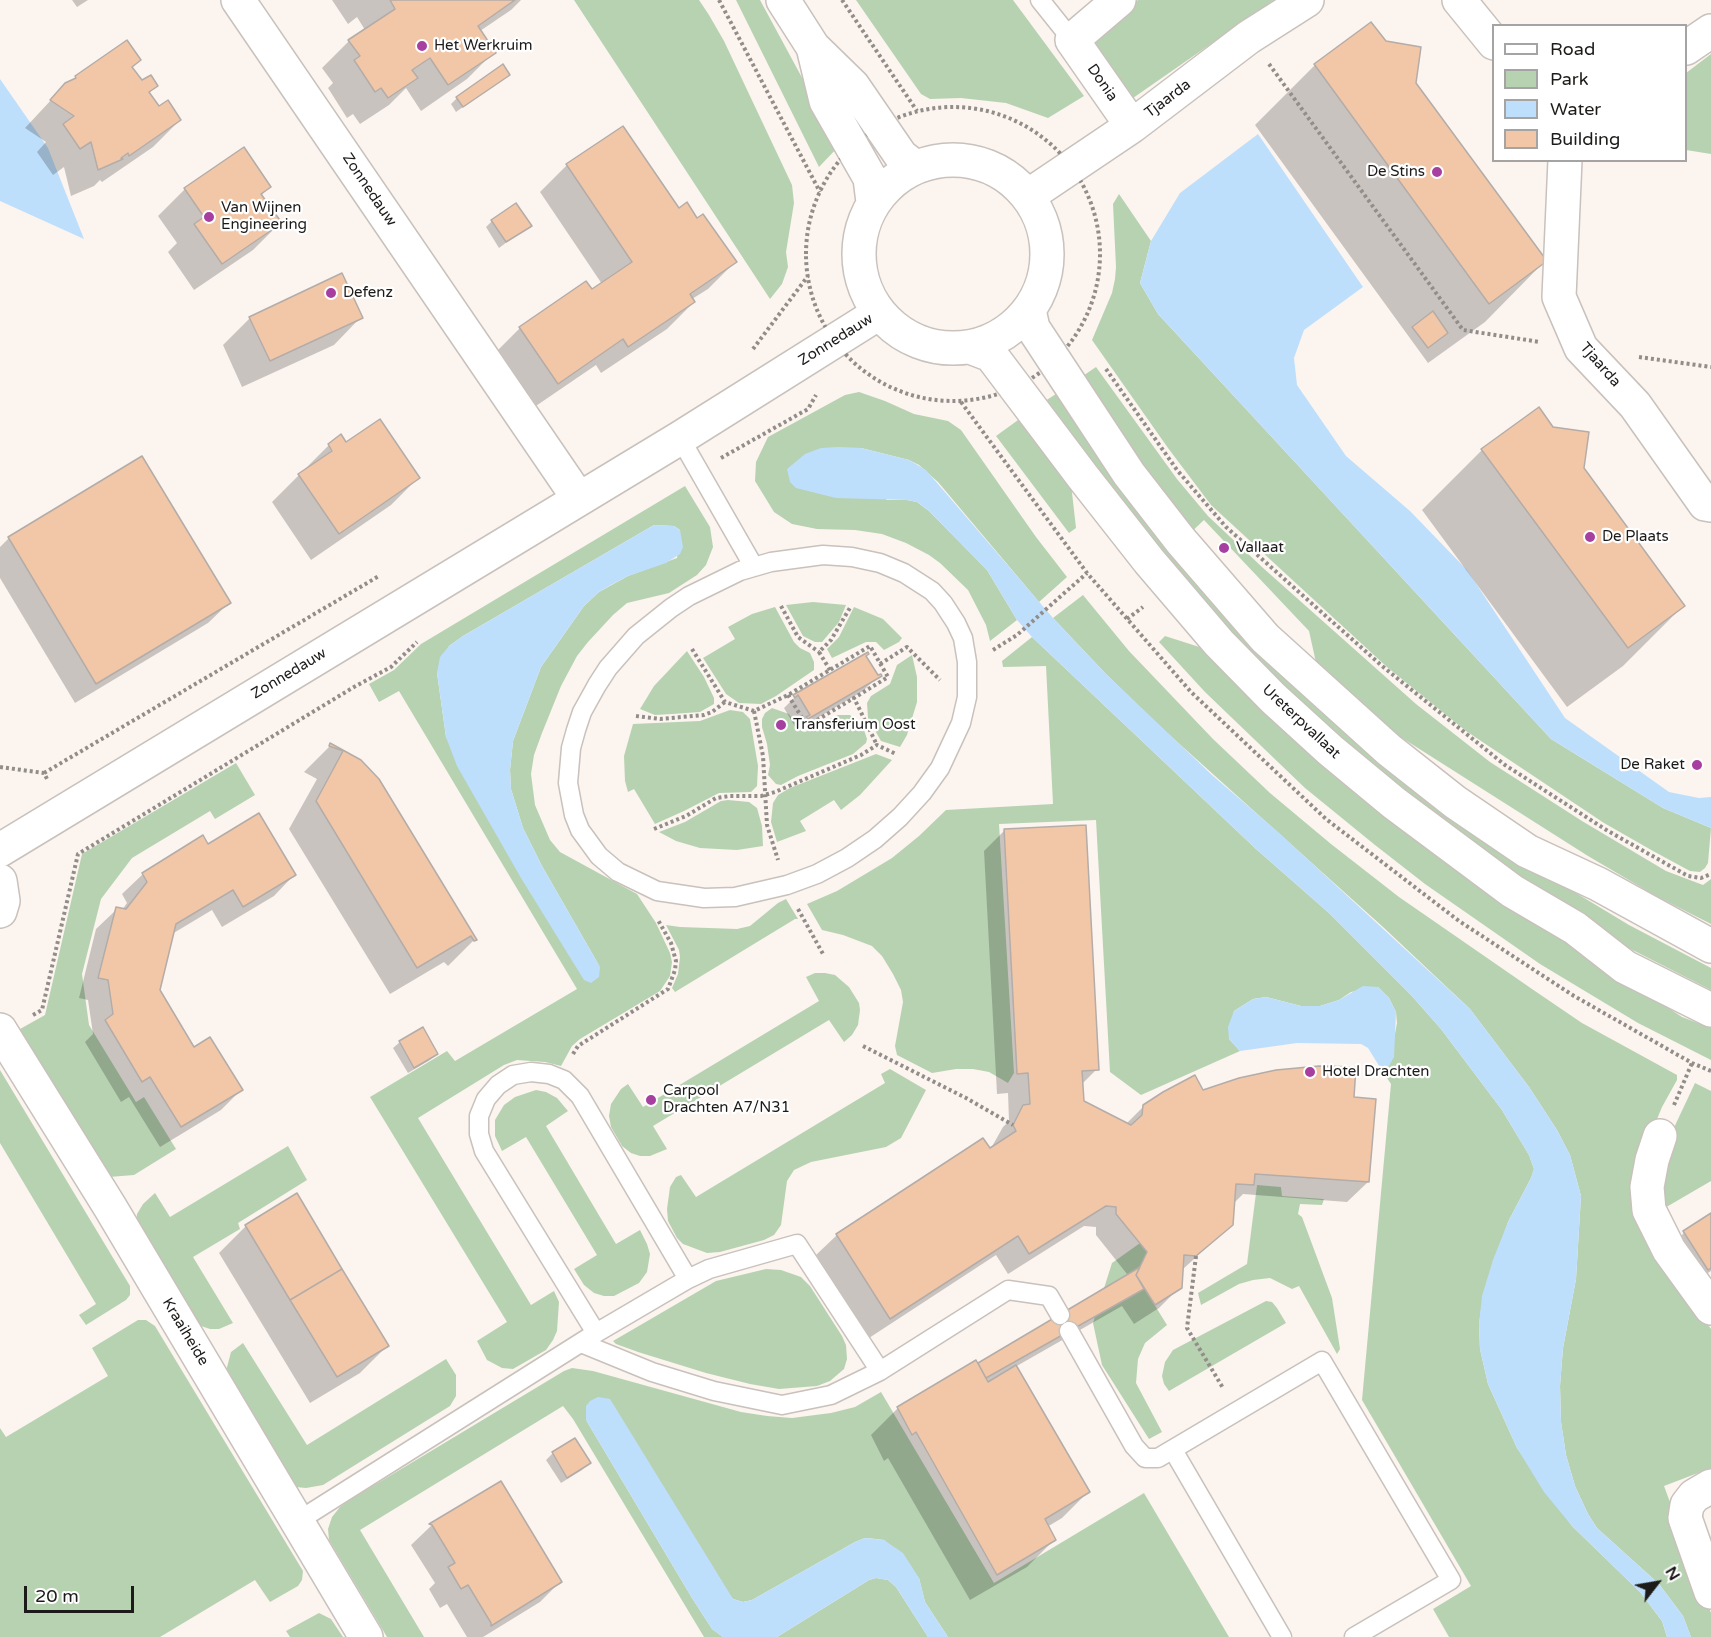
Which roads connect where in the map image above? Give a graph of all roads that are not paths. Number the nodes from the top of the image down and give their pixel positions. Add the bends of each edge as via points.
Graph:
1 (238, 0) edge
2 (783, 0) edge
3 (1040, 0) edge
4 (1119, 0) edge
5 (1307, 0) edge
6 (1459, 0) edge
7 (1711, 30) edge
8 (1072, 40) junction
9 (1492, 41) edge
10 (813, 47) junction
11 (1687, 47) edge
12 (1132, 126) junction
13 (1565, 162) edge
14 (915, 167) junction
15 (1028, 196) junction
16 (873, 202) junction
17 (1029, 310) junction
18 (879, 312) junction
19 (970, 347) junction
20 (680, 438) junction
21 (579, 499) junction
22 (1711, 505) edge
23 (754, 567) junction
24 (0, 850) edge
25 (0, 881) edge
26 (0, 911) edge
27 (1711, 946) edge
28 (1711, 1010) edge
29 (1, 1032) edge
30 (1660, 1136) road end
31 (688, 1279) junction
32 (1711, 1308) edge
33 (1060, 1315) dead end
34 (1069, 1331) dead end
35 (588, 1338) junction
36 (880, 1371) junction
37 (1173, 1450) junction
38 (1711, 1486) edge
39 (298, 1521) junction
40 (1711, 1592) edge
41 (366, 1637) edge
42 (1282, 1637) edge
43 (1354, 1637) edge

1 - 21 street, Zonnedauw
2 - 10 street
3 - 8 lane, Donia
4 - 8 street
5 - 12 street, Tjaarda via 1249,37
6 - 9 street
7 - 11 street
8 - 12 street, Donia
10 - 14 street via 853,86 901,156
10 - 16 street via 826,101 870,178
12 - 15 street, Tjaarda
13 - 22 street, Tjaarda via 1559,297 1581,348 1635,405 1705,504
14 - 15 street via 939,160 964,160 988,166 1010,178
14 - 16 street via 892,181
15 - 17 street via 1042,222 1048,253 1043,283
16 - 18 street via 861,229 858,258 864,287
17 - 19 street via 1003,334
17 - 27 street via 1033,328 1129,474 1181,542 1265,638 1389,750 1455,802 1527,851 1598,884
18 - 19 street via 904,335 936,347
18 - 20 street, Zonnedauw
19 - 28 street, Ureterpvallaat via 991,355 1083,477 1218,643 1330,750 1512,891 1575,928 1625,967
20 - 21 street, Zonnedauw
20 - 23 lane
21 - 24 street, Zonnedauw
23 - 23 lane via 802,556 852,557 880,562 926,586 948,609 963,638 968,670 961,723 940,768 922,793 875,839 847,858 787,885 735,897 704,898 657,891 611,867 580,830 568,783 576,730 597,685 636,636 689,596
25 - 26 street
29 - 39 street, Kraaiheide
30 - 32 street via 1649,1178 1649,1210 1669,1250
31 - 35 lane
31 - 35 lane via 580,1096 564,1080 549,1074 513,1076 486,1099 478,1134
31 - 36 lane via 709,1269 797,1244
33 - 36 lane via 1049,1296 1008,1290
34 - 37 lane via 1134,1446 1145,1458 1158,1458
35 - 36 lane via 652,1372 782,1406 831,1395
35 - 39 lane
37 - 42 lane
37 - 43 lane via 1322,1361 1451,1580
38 - 40 street via 1694,1496 1685,1518
39 - 41 street, Kraaiheide

